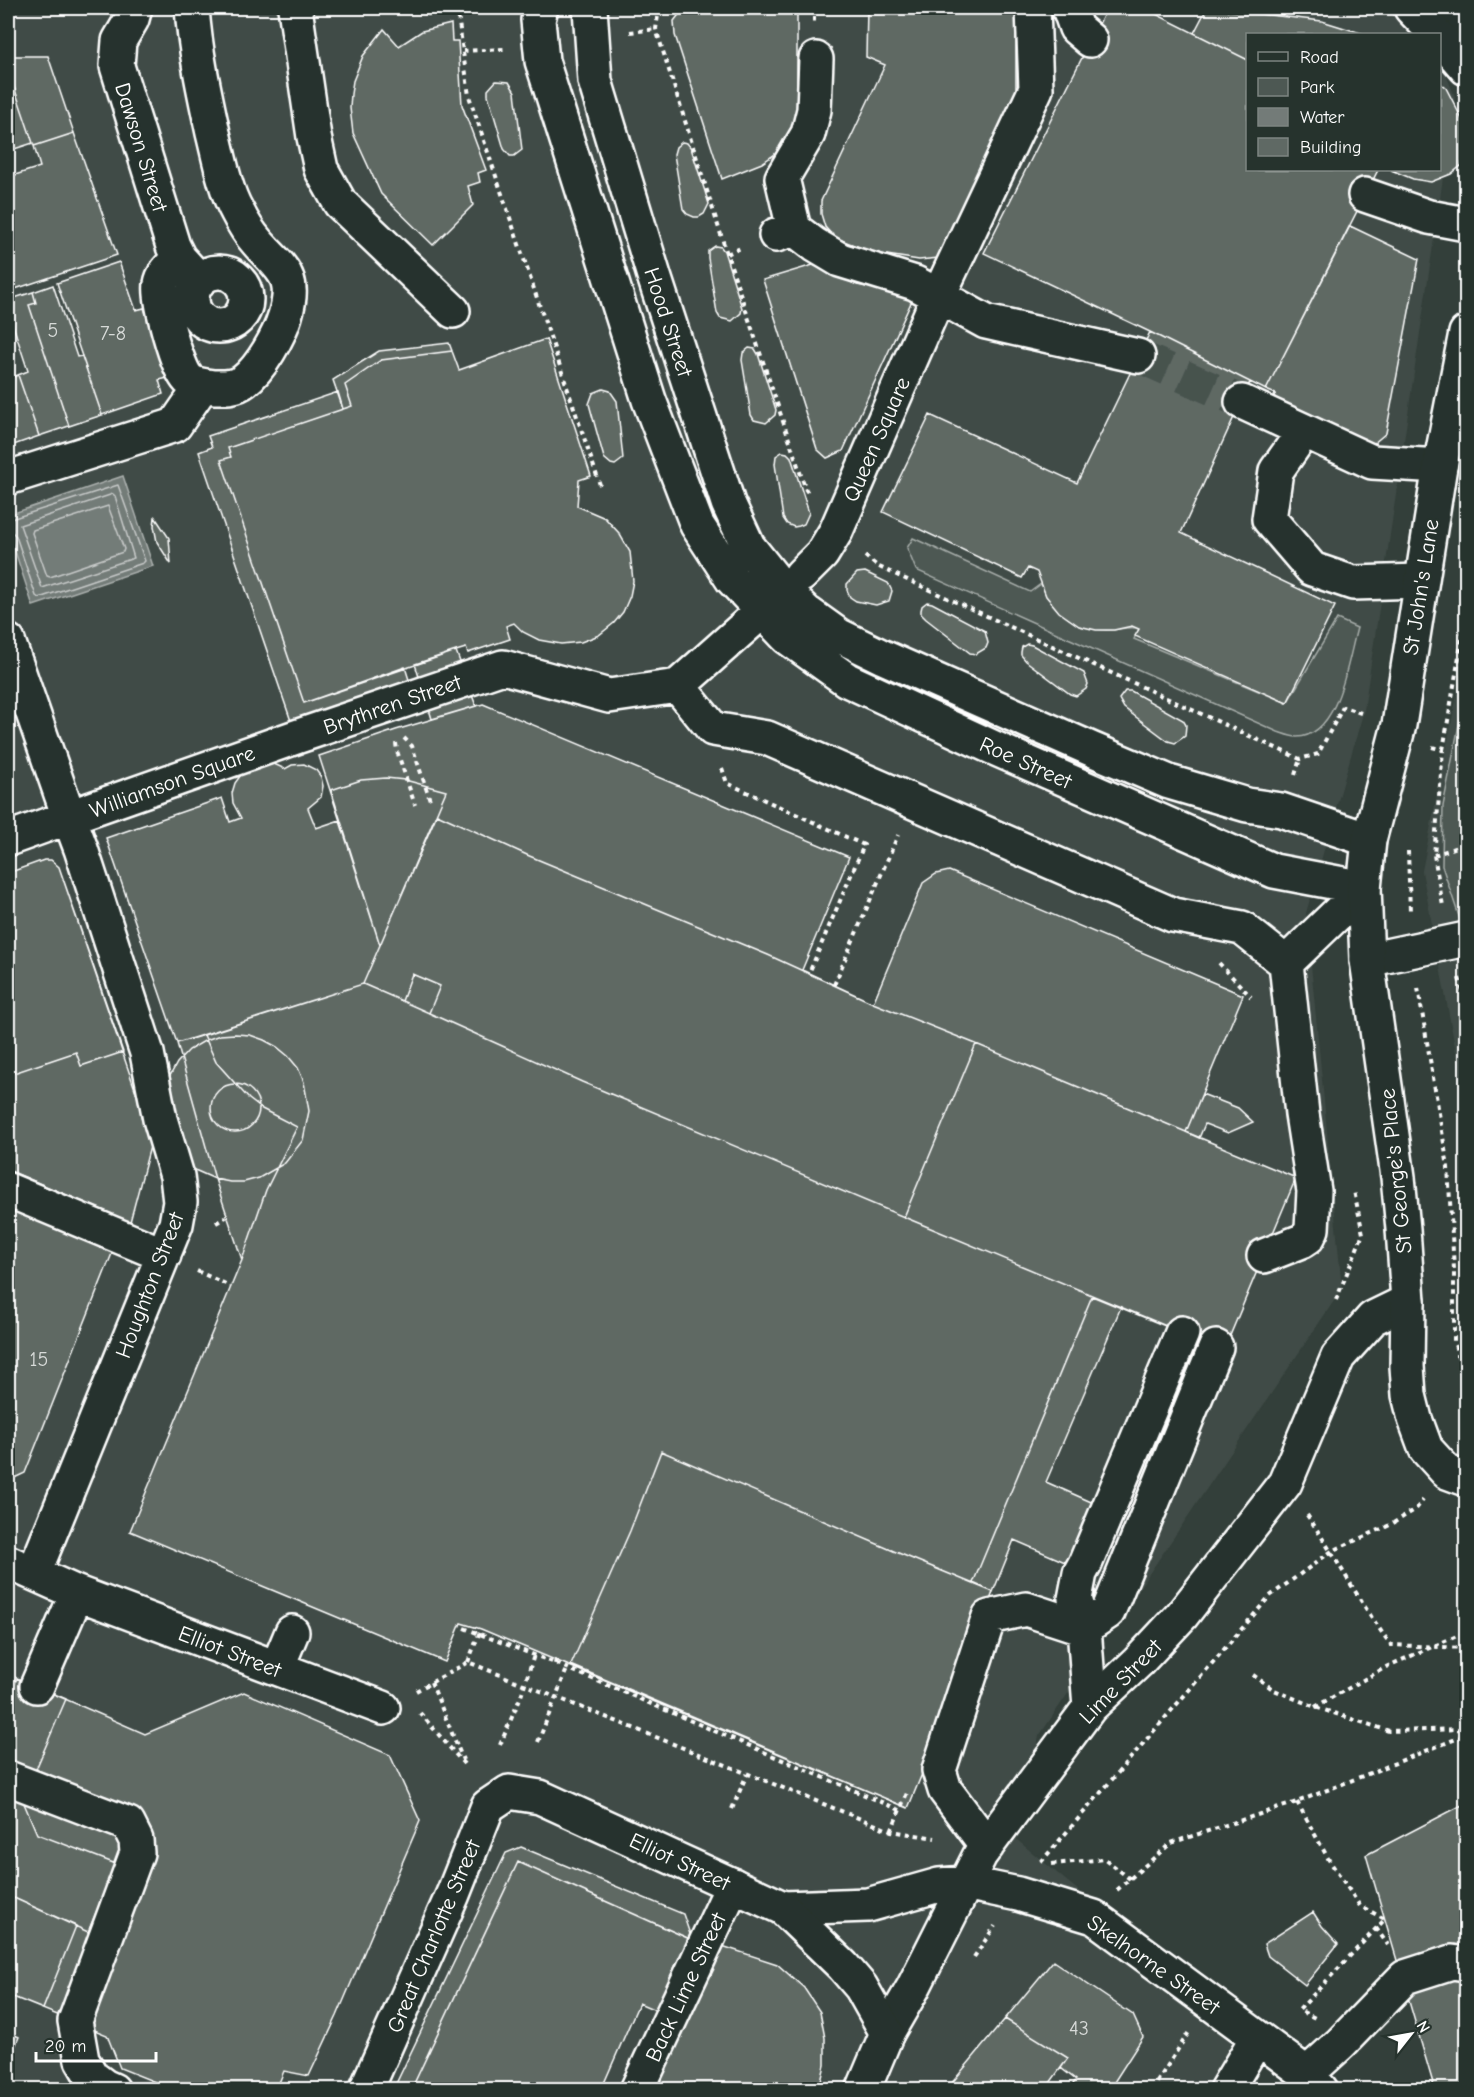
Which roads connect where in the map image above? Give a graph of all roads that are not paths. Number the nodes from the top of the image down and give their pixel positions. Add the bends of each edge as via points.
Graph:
1 (135, 8) edge
2 (192, 8) edge
3 (295, 8) edge
4 (541, 8) edge
5 (590, 8) edge
6 (1033, 8) edge
7 (1069, 8) edge
8 (1411, 8) edge
9 (1467, 23) edge
10 (1435, 33) edge
11 (1441, 39) edge
12 (1090, 40) dead end
13 (816, 59) dead end
14 (1467, 68) edge
15 (1365, 195) dead end
16 (1467, 224) edge
17 (939, 296) junction
18 (453, 311) dead end
19 (1467, 333) edge
20 (1138, 356) tunnel mouth
21 (202, 386) junction
22 (1242, 402) tunnel mouth
23 (1304, 431) junction
24 (1440, 466) junction
25 (8, 478) edge
26 (725, 570) joint
27 (801, 575) dead end
28 (1421, 581) junction
29 (806, 612) joint
30 (750, 622) dead end
31 (8, 641) edge
32 (678, 686) junction
33 (281, 742) joint
34 (69, 818) junction
35 (8, 838) edge
36 (1369, 840) junction
37 (1364, 888) junction
38 (1458, 941) edge
39 (1367, 960) junction
40 (1286, 963) junction
41 (8, 1190) edge
42 (164, 1255) junction
43 (1264, 1256) dead end
44 (1408, 1301) junction
45 (1182, 1332) dead end
46 (1216, 1347) dead end
47 (1467, 1479) edge
48 (21, 1567) edge
49 (77, 1593) junction
50 (1084, 1628) junction
51 (292, 1632) dead end
52 (277, 1668) junction
53 (37, 1686) dead end
54 (394, 1702) road end
55 (1090, 1707) junction
56 (8, 1778) edge
57 (510, 1792) joint
58 (987, 1846) junction
59 (964, 1883) junction
60 (732, 1885) junction
61 (783, 1908) junction
62 (1467, 1965) edge
63 (887, 2033) junction
64 (1257, 2038) junction
65 (1314, 2082) edge
66 (112, 2090) edge
67 (366, 2090) edge
68 (637, 2090) edge
69 (863, 2090) edge
70 (1226, 2090) edge

1 - 21 street, Dawson Street via 119,41 117,66 173,246 189,269 164,274 164,312 177,358 188,379
2 - 21 street via 204,92 236,209 256,241 286,274 290,289 285,315 273,343 244,381 229,388
3 - 18 street via 321,169 340,203
4 - 26 street, Hood Street via 538,20 542,60 649,400 697,525
5 - 29 street, Hood Street via 595,81 728,503 748,546
6 - 17 street, Queen Square via 1036,90
7 - 12 street via 1076,28
8 - 9 street
8 - 10 street
11 - 14 street
13 - 17 street via 814,110 808,134 782,178 785,232 840,260 915,282
15 - 16 street via 1429,217
17 - 20 street via 986,322
17 - 27 street, Queen Square via 836,531 822,554
19 - 24 street, St John's Lane
21 - 25 street via 175,425
22 - 23 street
23 - 24 street via 1372,462
23 - 28 street via 1275,471 1269,519 1312,568 1353,582
24 - 28 street, St John's Lane
26 - 37 street, Roe Street via 787,637 847,680 1274,871
28 - 36 street, St John's Lane via 1399,725
29 - 36 street, Roe Street via 838,635 883,657 1168,782 1247,805 1281,810
30 - 32 street
31 - 34 street, Williamson Square
32 - 33 street, Brythren Street via 609,696 503,667
32 - 40 street via 713,729 767,738 1173,915 1242,928
33 - 34 street, Williamson Square
34 - 35 street
34 - 42 street, Houghton Street via 147,1053 160,1119 177,1176 180,1202
36 - 37 street, St George's Place
37 - 39 street, St George's Place
37 - 40 street
38 - 39 street
39 - 44 street, St George's Place via 1398,1177
40 - 43 street via 1314,1191 1312,1229 1302,1241
41 - 42 street
42 - 48 street, Houghton Street
44 - 47 street, St George's Place via 1407,1366 1415,1419 1426,1449 1447,1472
44 - 55 street, Lime Street via 1373,1318 1338,1357 1285,1484 1182,1615
45 - 50 street via 1080,1573 1075,1599
46 - 50 street via 1108,1612
48 - 49 street, Elliot Street
49 - 52 street, Elliot Street
49 - 53 street
50 - 55 street
50 - 58 street via 1026,1609 989,1617 939,1770 945,1790
51 - 52 street
52 - 54 street, Elliot Street
55 - 58 street, Lime Street
56 - 66 street via 128,1824 136,1840 137,1853 75,2021 82,2060 92,2077
57 - 60 street, Elliot Street via 540,1797
57 - 67 street, Great Charlotte Street via 488,1806
58 - 59 street, Lime Street
59 - 61 street, Elliot Street via 939,1885 868,1905
59 - 63 street, Lime Street
59 - 64 street, Skelhorne Street via 1018,1894 1094,1917
60 - 61 street, Elliot Street
60 - 68 street, Back Lime Street
61 - 63 street, Elliot Street via 861,1987
62 - 65 street via 1452,1962 1405,1977 1341,2043
63 - 69 street, Lime Street
64 - 65 street, Skelhorne Street
64 - 70 street

